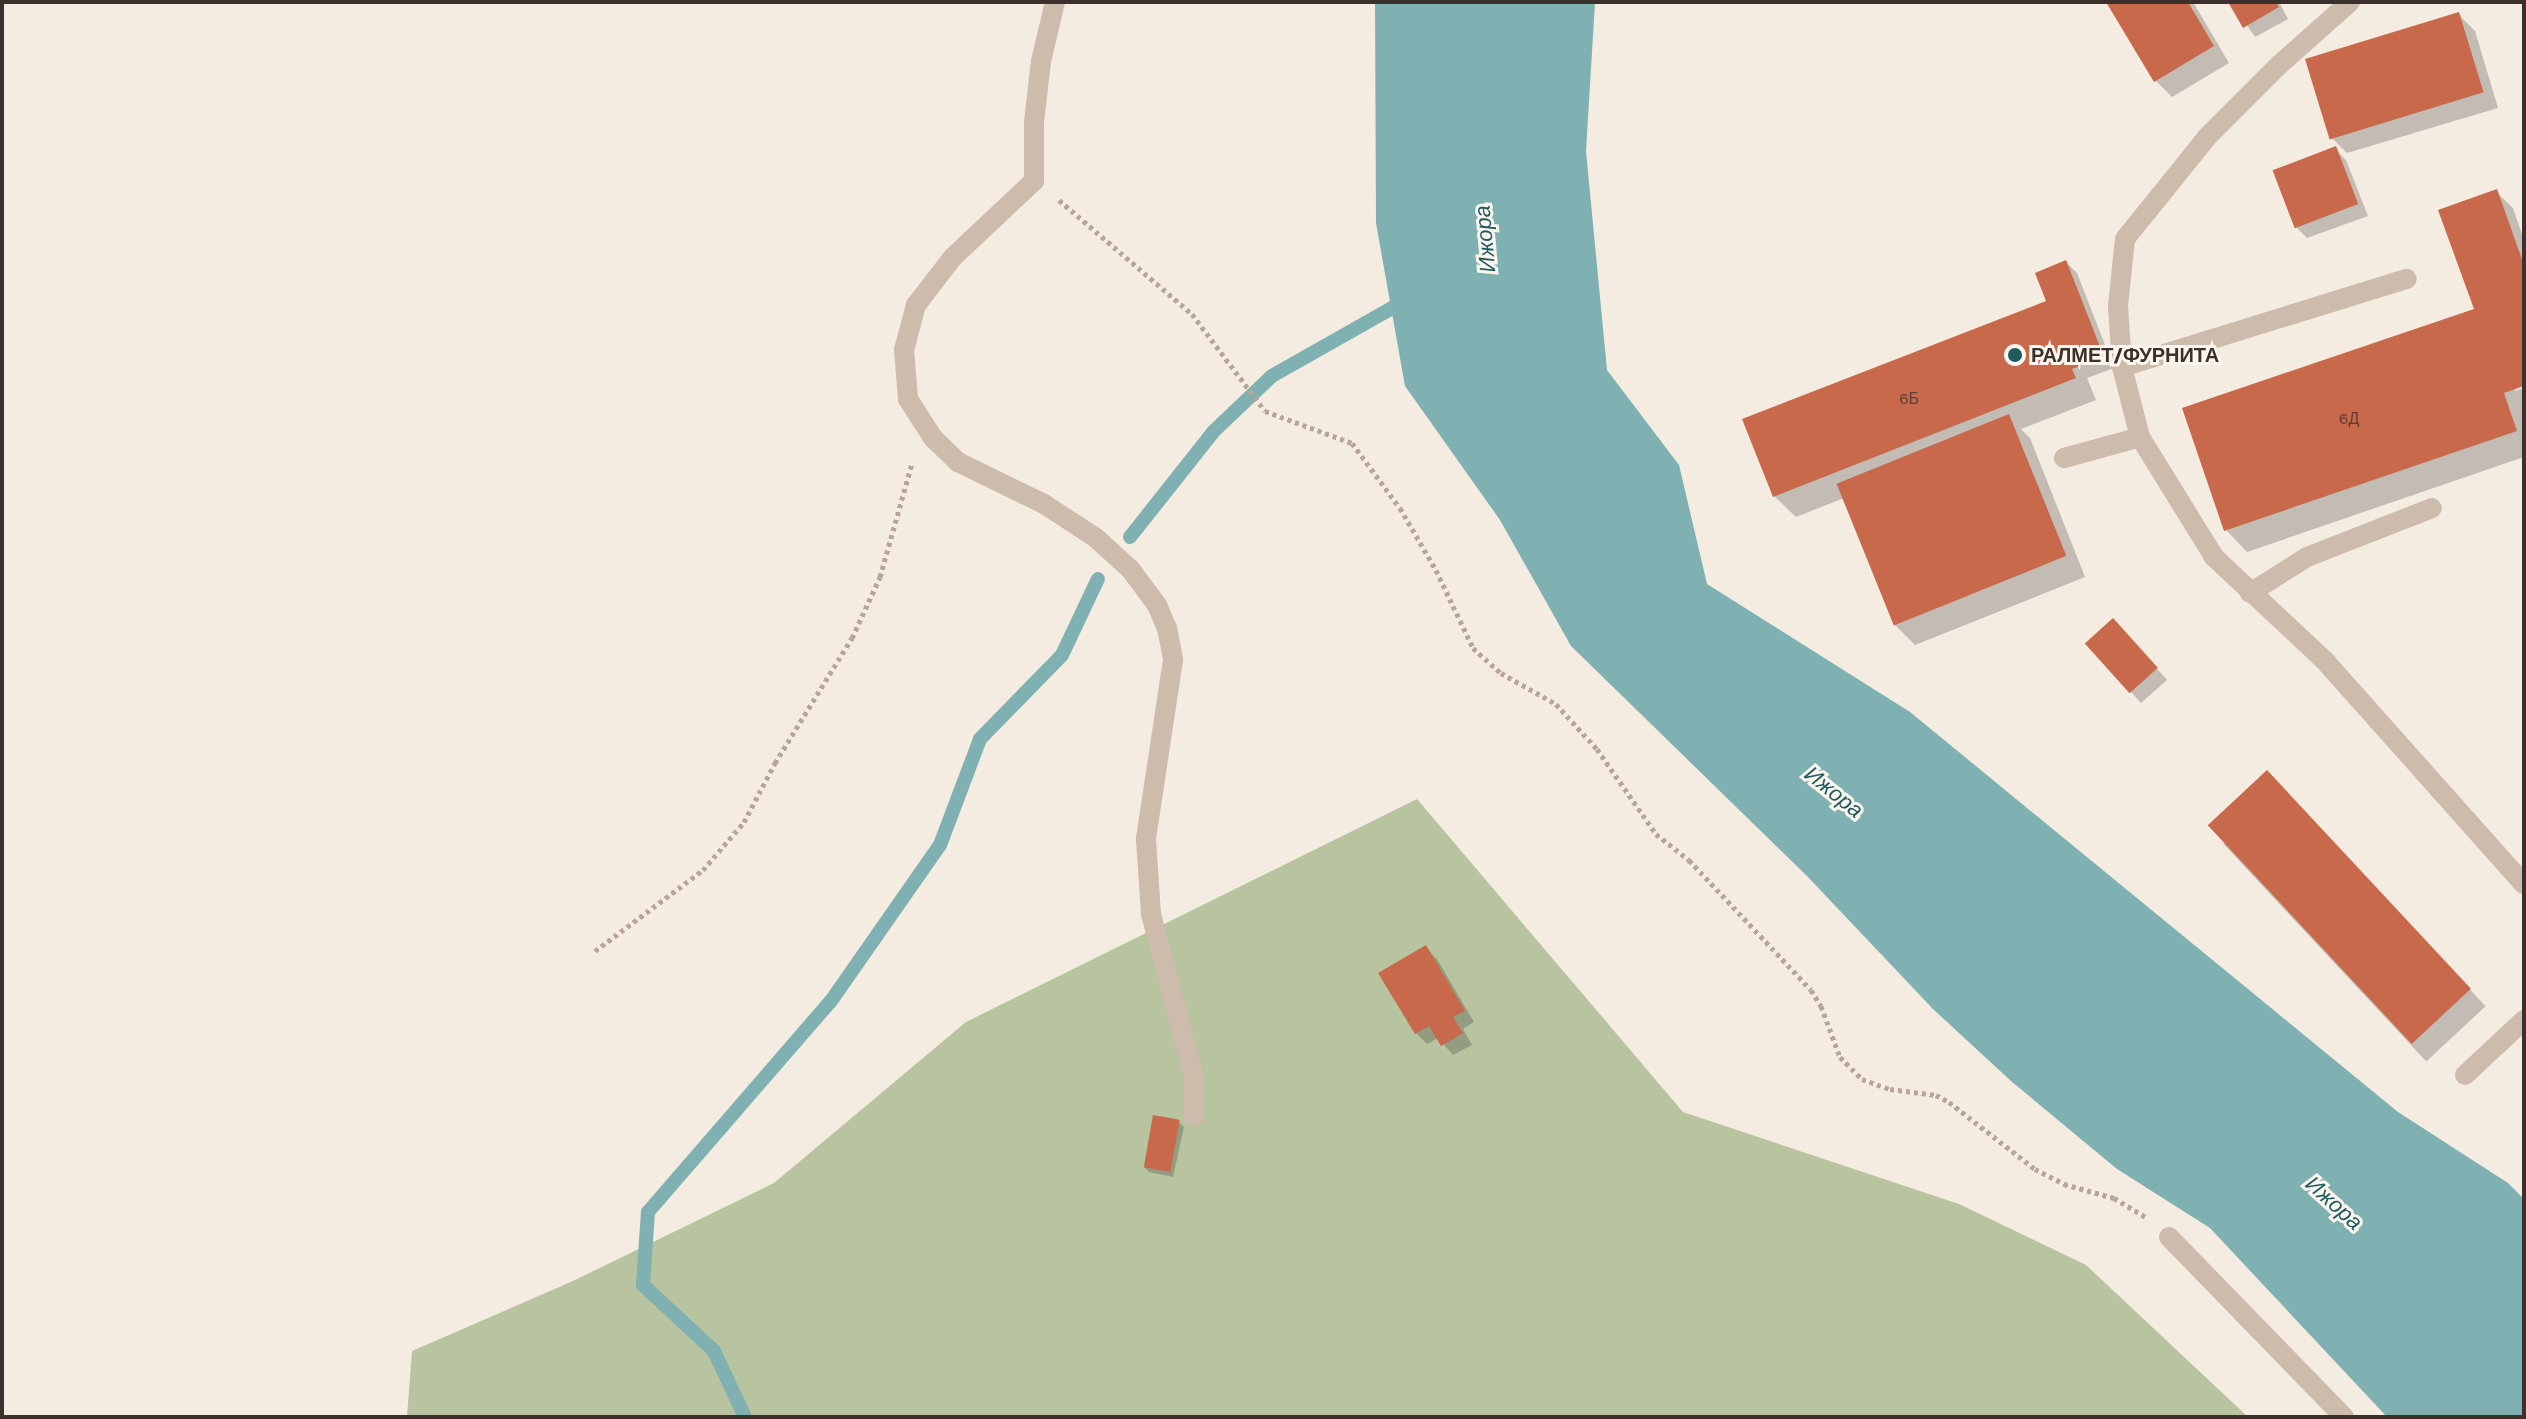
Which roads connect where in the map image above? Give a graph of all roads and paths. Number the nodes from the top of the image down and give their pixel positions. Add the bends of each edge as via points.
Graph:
1 (1055, 2) edge
2 (2350, 2) edge
3 (1034, 181) junction
4 (2407, 279) dead end
5 (2122, 367) junction
6 (924, 423) junction
7 (2140, 437) junction
8 (2064, 458) dead end
9 (2432, 508) dead end
10 (2250, 593) junction
11 (2524, 884) edge
12 (595, 951) dead end
13 (2524, 1020) edge
14 (2465, 1075) dead end
15 (1194, 1116) dead end
16 (2169, 1237) joint
17 (2344, 1417) edge

1 - 3 lane via 1041,61
2 - 5 lane via 2208,136 2125,239 2118,306
3 - 6 lane via 953,257 916,305 904,350 908,399
3 - 16 path via 1192,314 1265,411 1352,443 1400,508 1473,648 1501,673 1556,704 1597,749 1656,834 1689,860 1811,990 1840,1057 1862,1079 1936,1095 2035,1169 2064,1184 2114,1198
4 - 5 lane
5 - 7 lane
6 - 12 path via 880,577 852,638 744,822 703,870
6 - 15 lane via 958,462 1044,504 1096,538 1131,570 1167,628 1173,660 1146,839 1151,914 1193,1073
7 - 8 lane
7 - 10 lane via 2214,557
9 - 10 lane via 2307,557
10 - 11 lane via 2325,661
13 - 14 lane
16 - 17 lane

